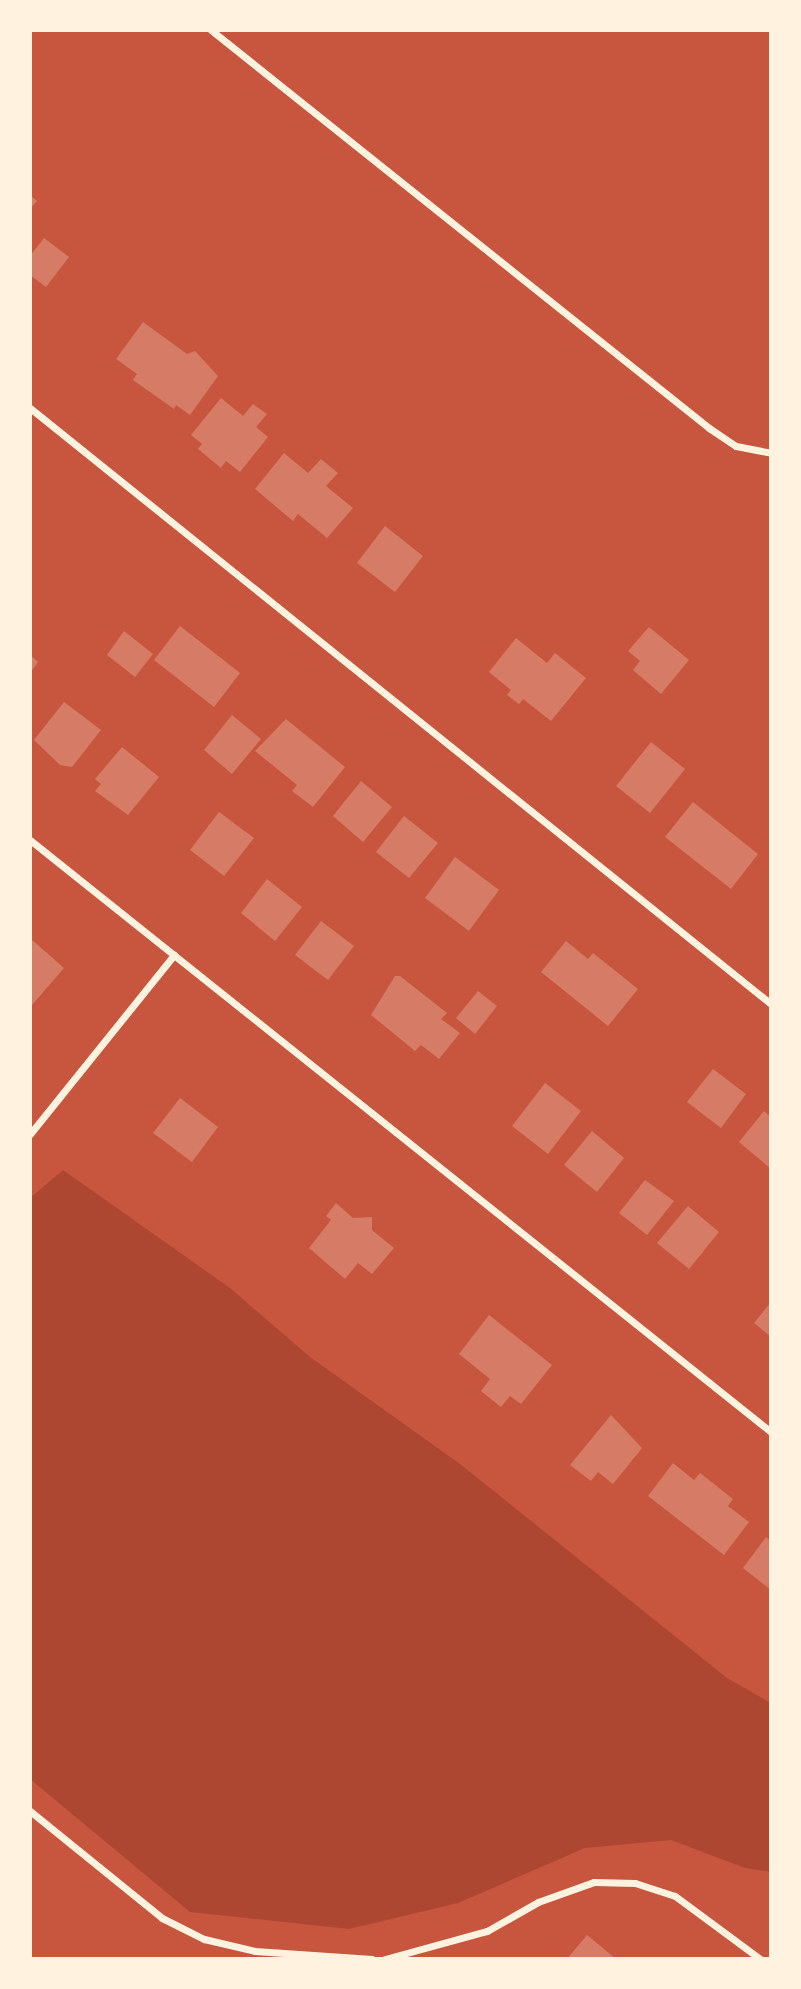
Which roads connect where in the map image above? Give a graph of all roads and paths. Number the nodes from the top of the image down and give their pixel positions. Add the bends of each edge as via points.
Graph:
1 (211, 30) edge
2 (30, 408) edge
3 (771, 453) edge
4 (30, 839) edge
5 (174, 955) junction
6 (771, 1004) edge
7 (30, 1133) edge
8 (771, 1432) edge
9 (30, 1811) edge
10 (372, 1959) edge
11 (384, 1959) edge
12 (760, 1959) edge

1 - 3 street via 709,428 736,446
2 - 6 street
4 - 5 street
5 - 7 street
5 - 8 street
9 - 10 street via 162,1918 204,1939 255,1951
11 - 12 street via 487,1931 538,1902 594,1882 635,1883 675,1896

